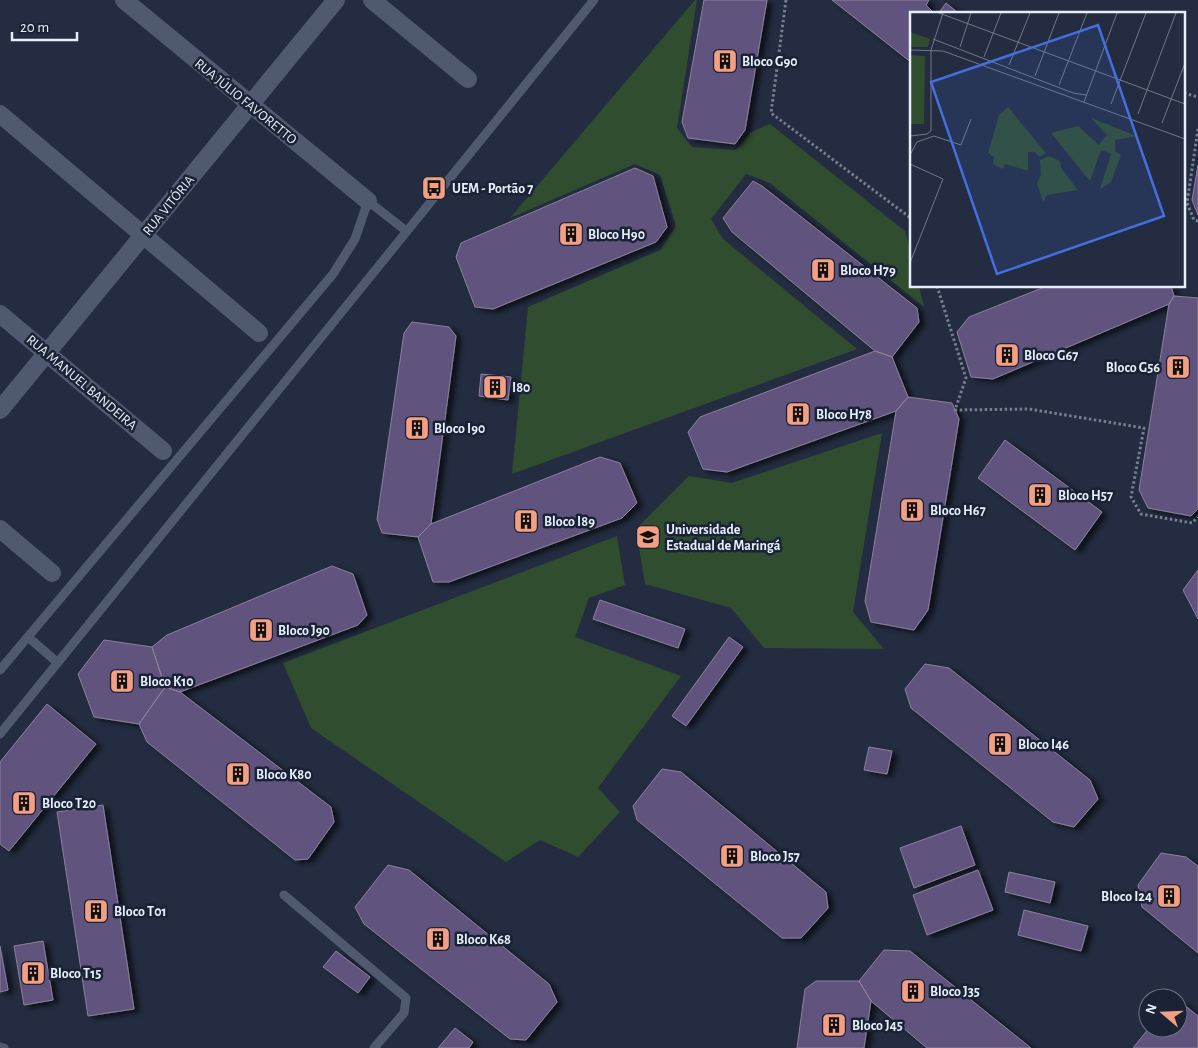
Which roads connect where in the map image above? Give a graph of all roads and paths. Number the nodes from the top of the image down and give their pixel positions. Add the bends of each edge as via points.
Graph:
1 (124, 0) edge
2 (336, 0) edge
3 (372, 0) edge
4 (594, 0) edge
5 (786, 0) edge
6 (468, 80) dead end
7 (251, 104) junction
8 (0, 114) edge
9 (1198, 128) edge
10 (368, 201) junction
11 (910, 217) edge
12 (1198, 221) edge
13 (405, 230) junction
14 (144, 235) junction
15 (938, 288) edge
16 (0, 314) edge
17 (260, 333) dead end
18 (46, 353) junction
19 (0, 410) edge
20 (163, 450) dead end
21 (1198, 517) edge
22 (0, 529) edge
23 (52, 573) dead end
24 (28, 637) junction
25 (58, 663) junction
26 (0, 670) edge
27 (0, 734) edge
28 (284, 895) dead end
29 (0, 1047) edge
30 (4, 1048) edge
31 (374, 1048) edge

1 - 7 street, RUA JÚLIO FAVORETTO
2 - 7 street, RUA VITÓRIA
3 - 6 street
4 - 13 lane
5 - 11 path via 771,113
7 - 10 street, RUA JÚLIO FAVORETTO
7 - 14 street, RUA VITÓRIA
8 - 14 street
9 - 12 path via 1187,203 1194,220
10 - 13 lane
10 - 24 lane via 355,239 333,274
13 - 25 lane
14 - 17 street
14 - 18 street, RUA VITÓRIA
15 - 21 path via 966,378 955,410 1029,409 1144,428 1131,497 1141,514 1192,523
16 - 18 street, RUA MANUEL BANDEIRA
18 - 19 street, RUA VITÓRIA
18 - 20 street, RUA MANUEL BANDEIRA
22 - 23 street
24 - 25 lane
24 - 26 lane
25 - 27 lane
28 - 31 lane via 406,998 404,1013
29 - 30 lane

